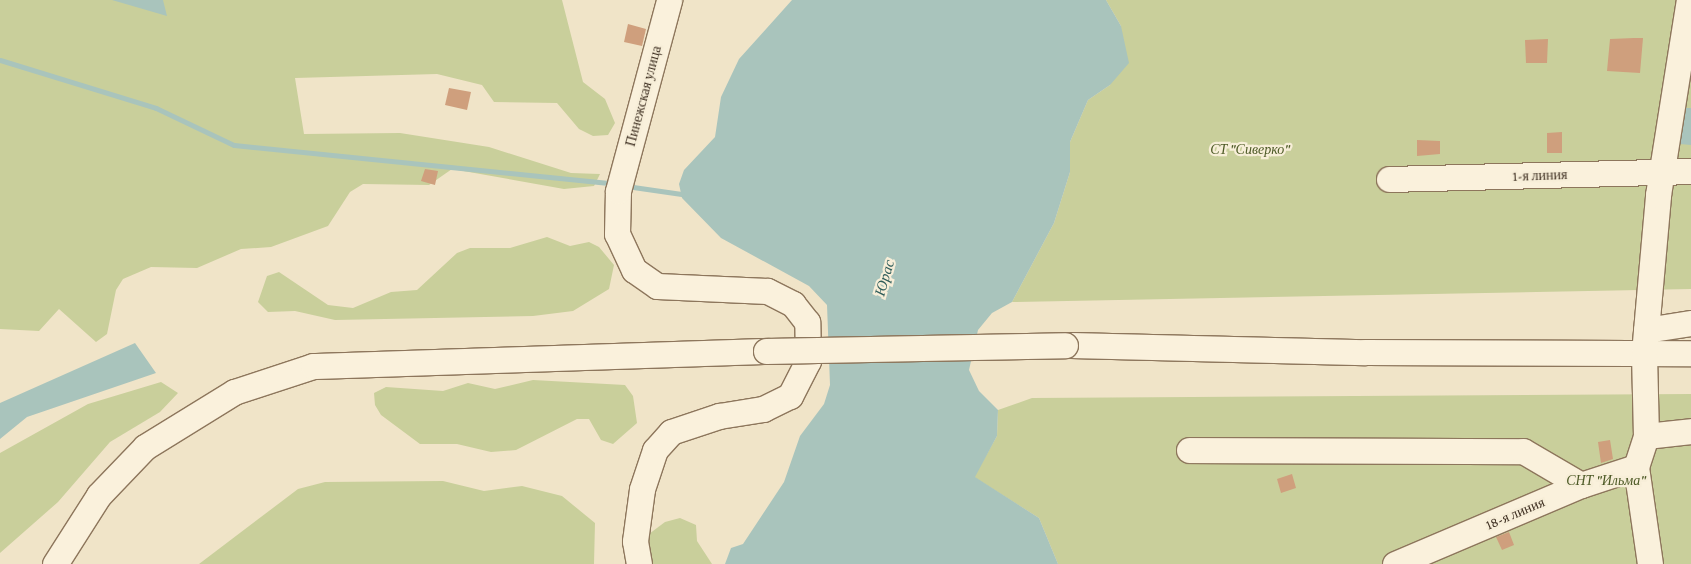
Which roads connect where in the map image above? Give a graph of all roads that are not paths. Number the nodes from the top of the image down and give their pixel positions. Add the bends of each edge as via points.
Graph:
1 (669, 0) edge
2 (1690, 1) edge
3 (1662, 171) junction
4 (1691, 171) edge
5 (1389, 179) dead end
6 (1691, 323) edge
7 (1645, 342) junction
8 (1691, 353) edge
9 (1691, 431) edge
10 (1646, 436) junction
11 (1189, 450) dead end
12 (1636, 467) junction
13 (1581, 485) junction
14 (55, 564) edge
15 (640, 564) edge
16 (1395, 564) edge
17 (1650, 564) edge

1 - 15 street, Пинежская улица via 618,191 617,234 634,270 650,281 690,291 768,291 793,304 807,322 808,362 790,396 763,409 719,416 671,432 655,450 642,489 636,541
2 - 3 street
3 - 4 street, 1-я линия
3 - 5 street, 1-я линия
3 - 7 street
6 - 7 street
7 - 8 street
7 - 10 street
7 - 14 street, bridge via 1068,345 313,366 234,392 145,447 100,495
9 - 10 street
10 - 12 street
11 - 13 street via 1523,451
12 - 13 street, 18-я линия
12 - 17 street
13 - 16 street, 18-я линия

